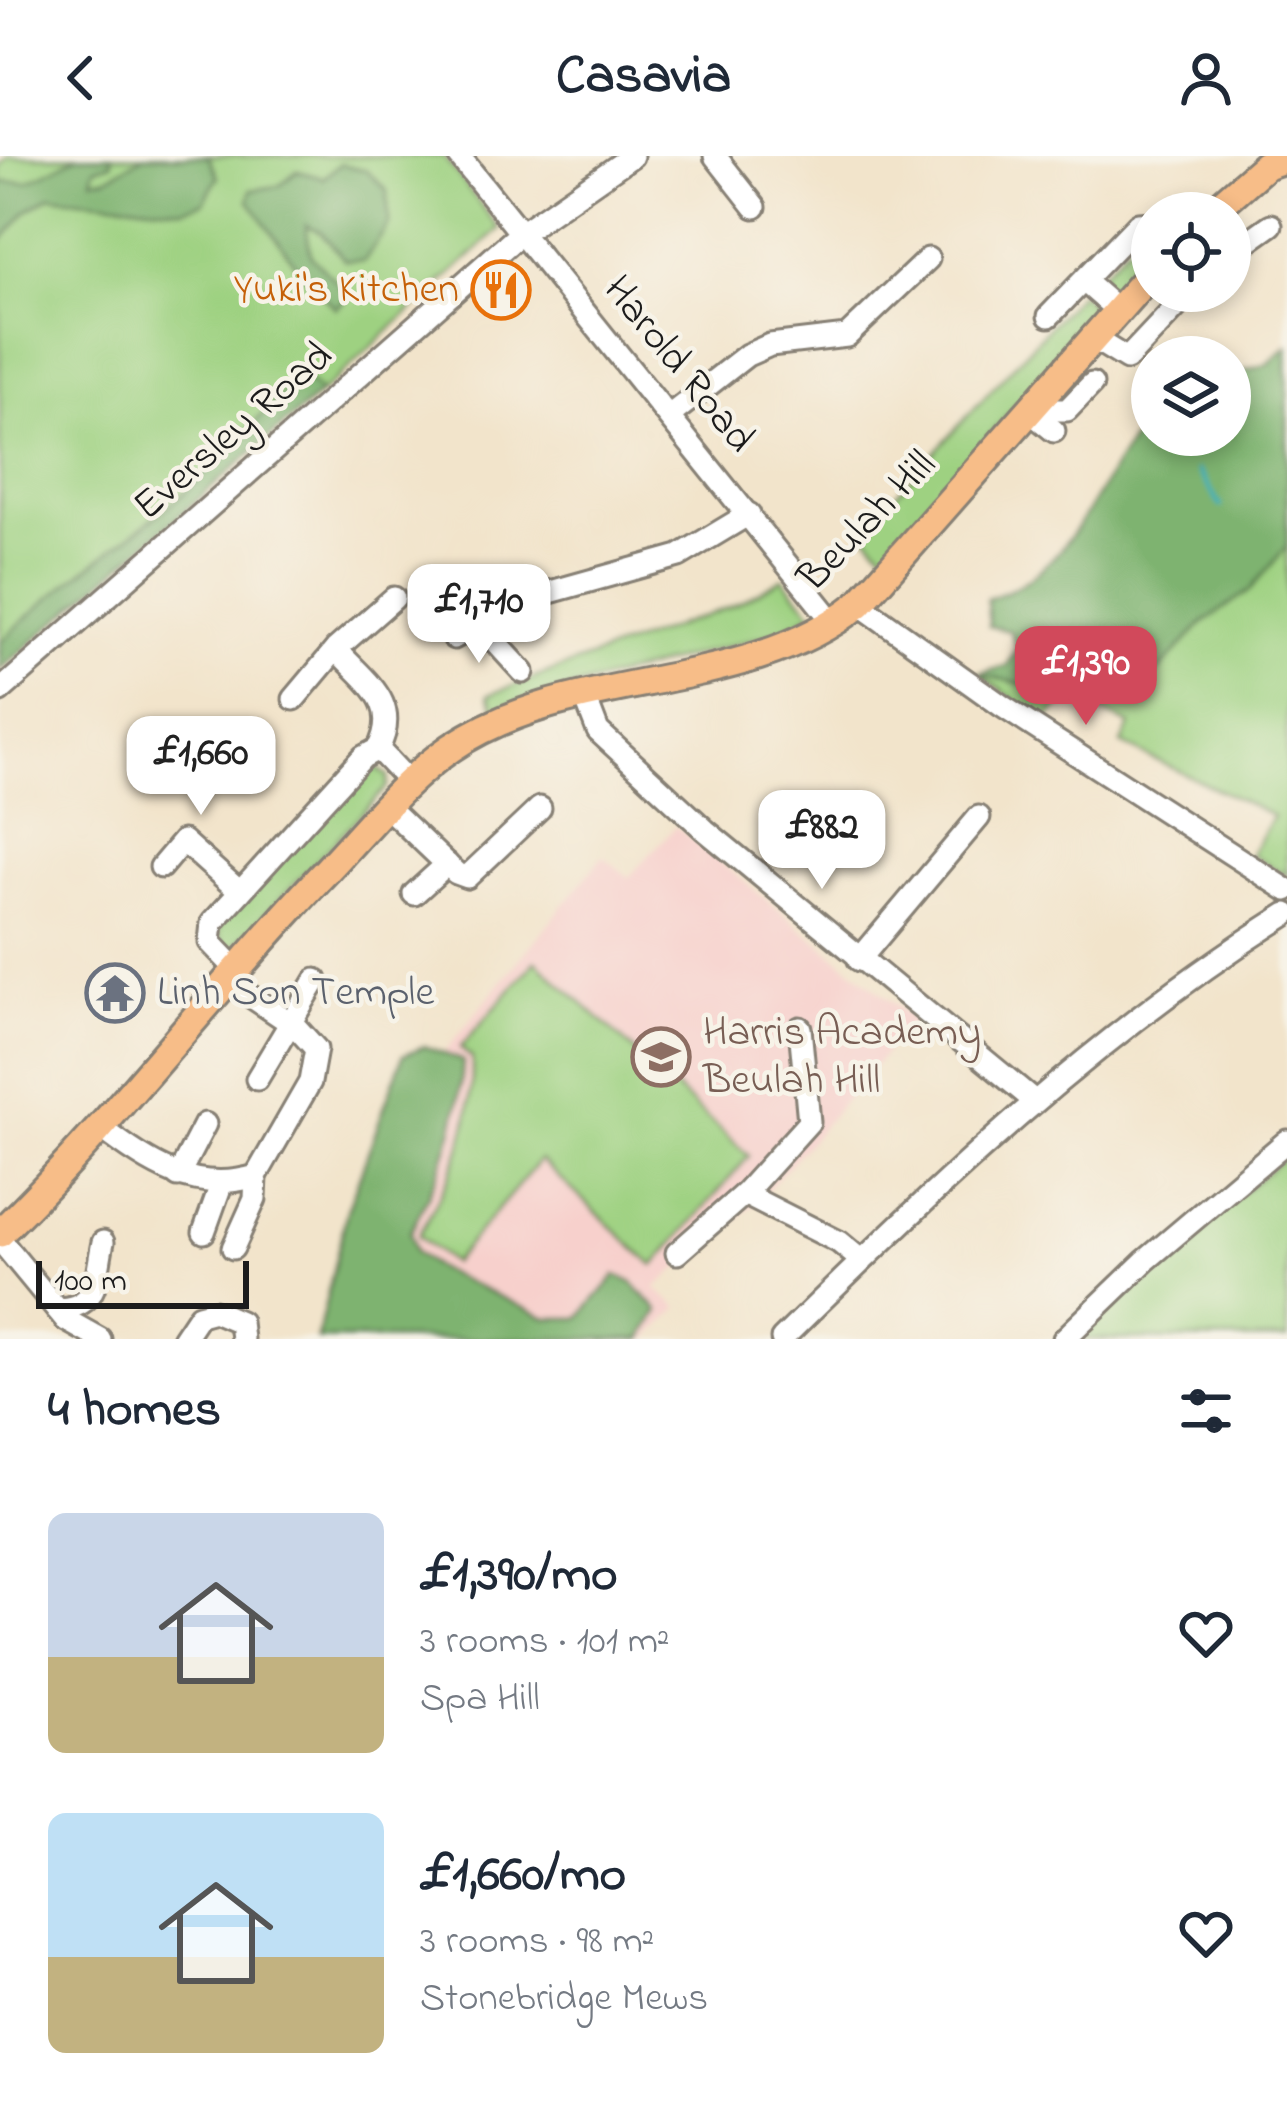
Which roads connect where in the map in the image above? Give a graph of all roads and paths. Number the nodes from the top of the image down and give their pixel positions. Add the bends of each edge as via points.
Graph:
1 (460, 156) edge
2 (632, 156) edge
3 (715, 156) edge
4 (1273, 160) edge
5 (1236, 192) edge
6 (755, 207) dead end
7 (1270, 225) dead end
8 (1131, 231) edge
9 (520, 233) junction
10 (1251, 239) edge
11 (928, 259) dead end
12 (1084, 281) junction
13 (1131, 294) edge
14 (1116, 309) junction
15 (1171, 312) edge
16 (1049, 316) dead end
17 (1091, 338) junction
18 (1092, 385) dead end
19 (1033, 404) junction
20 (669, 416) junction
21 (1054, 431) dead end
22 (749, 514) junction
23 (394, 598) dead end
24 (859, 604) junction
25 (478, 622) junction
26 (835, 624) junction
27 (454, 638) dead end
28 (336, 649) junction
29 (523, 672) dead end
30 (0, 691) edge
31 (585, 697) junction
32 (294, 699) dead end
33 (378, 749) junction
34 (410, 783) junction
35 (387, 806) junction
36 (540, 808) dead end
37 (979, 817) dead end
38 (447, 864) junction
39 (160, 868) dead end
40 (1287, 890) edge
41 (240, 892) junction
42 (414, 893) dead end
43 (1287, 914) edge
44 (860, 960) junction
45 (230, 973) junction
46 (316, 980) dead end
47 (291, 1024) junction
48 (800, 1028) dead end
49 (257, 1079) dead end
50 (1032, 1099) junction
51 (205, 1124) dead end
52 (99, 1126) junction
53 (1287, 1142) edge
54 (178, 1176) junction
55 (256, 1176) junction
56 (222, 1182) junction
57 (751, 1197) junction
58 (204, 1232) dead end
59 (0, 1237) edge
60 (104, 1242) dead end
61 (233, 1248) dead end
62 (677, 1253) dead end
63 (862, 1261) junction
64 (57, 1309) junction
65 (100, 1339) edge
66 (183, 1339) edge
67 (242, 1339) edge
68 (782, 1339) edge
69 (1064, 1339) edge

1 - 9 street, Harold Road
2 - 9 street, Eversley Road
3 - 6 street
4 - 5 main road
7 - 10 street
8 - 12 street
9 - 20 street, Harold Road
9 - 30 street, Eversley Road
11 - 20 street via 847,336 747,355
12 - 14 street
12 - 16 street
13 - 14 main road, Beulah Hill
14 - 17 main road, Beulah Hill
15 - 17 street via 1127,359
17 - 19 main road, Beulah Hill
18 - 19 street via 1067,410
19 - 21 street
19 - 24 main road, Beulah Hill
20 - 22 street, Harold Road
22 - 25 street via 679,556 518,601
22 - 26 street, Harold Road
23 - 28 street
24 - 26 main road, Beulah Hill
24 - 40 street
25 - 27 street
25 - 29 street
26 - 31 main road, Beulah Hill via 736,663
28 - 32 street
28 - 33 street via 389,715
31 - 34 main road, Beulah Hill via 473,735
31 - 44 street via 594,725 614,747
33 - 34 street
33 - 41 street
34 - 35 main road, Beulah Hill
35 - 38 street
35 - 45 main road, Beulah Hill
36 - 38 street via 472,876
37 - 44 street
38 - 42 street
39 - 41 street via 183,841
41 - 45 street via 208,936
43 - 50 street via 1166,994
44 - 50 street
45 - 47 street
45 - 52 main road, Beulah Hill
46 - 47 street
47 - 49 street
47 - 55 street via 316,1049 314,1071
48 - 57 street via 809,1122
50 - 63 street
51 - 54 street
52 - 54 street
52 - 59 main road, Beulah Hill
53 - 69 street
54 - 56 street
55 - 56 street
55 - 61 street
56 - 58 street
57 - 62 street
57 - 63 street
59 - 64 street
60 - 64 street via 89,1301
63 - 68 street
64 - 65 street
66 - 67 street via 199,1316 214,1311 240,1322

